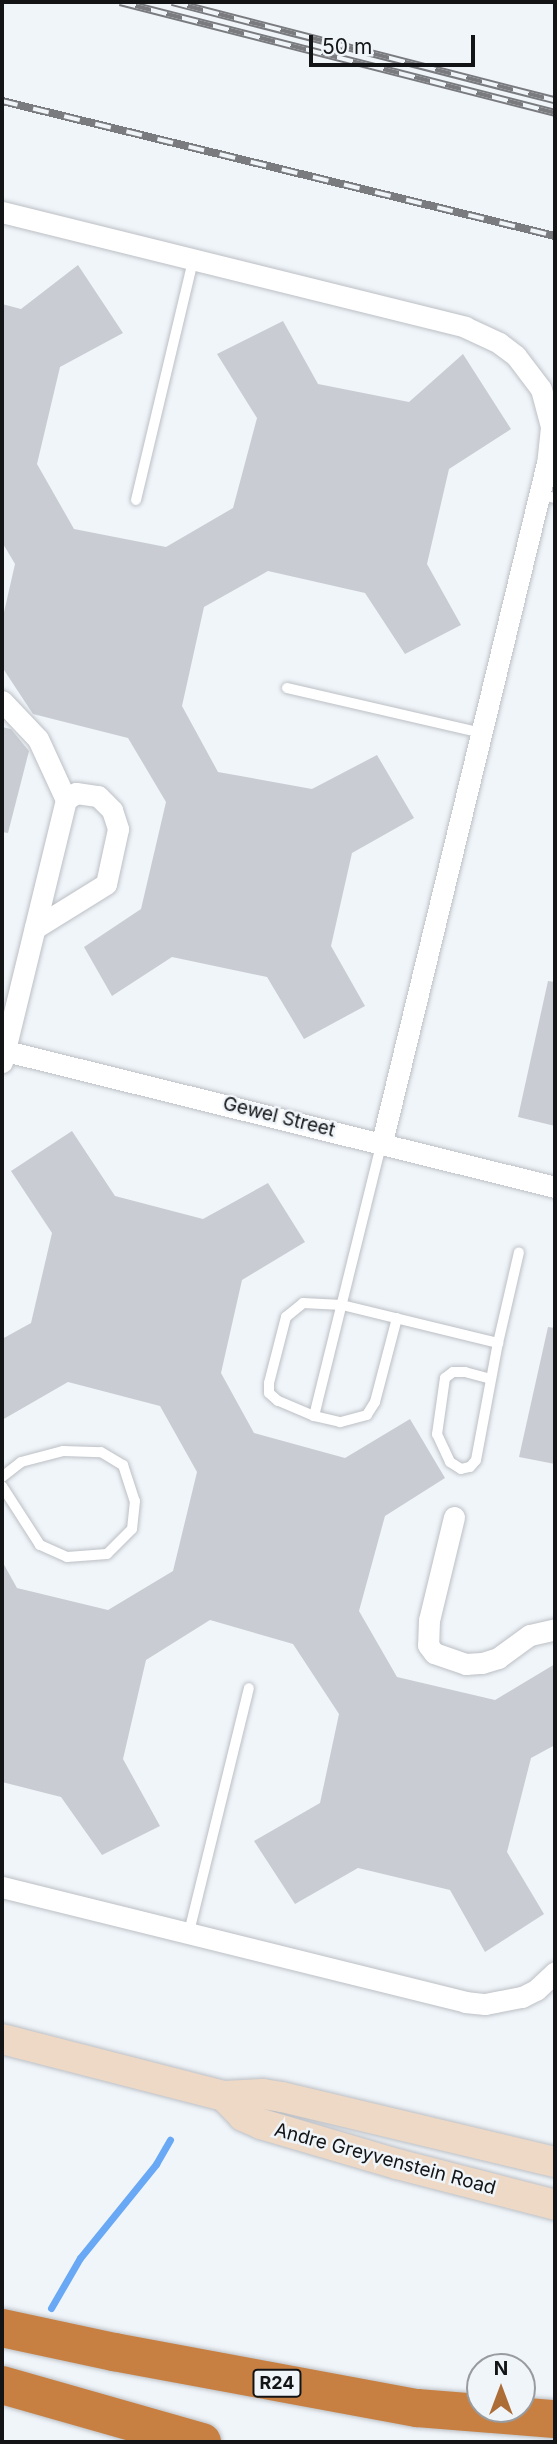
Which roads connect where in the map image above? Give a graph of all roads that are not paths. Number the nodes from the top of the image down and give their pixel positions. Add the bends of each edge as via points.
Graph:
1 (2, 212) edge
2 (193, 261) junction
3 (547, 496) edge
4 (136, 500) dead end
5 (287, 688) dead end
6 (2, 701) edge
7 (482, 733) junction
8 (66, 800) junction
9 (35, 928) junction
10 (3, 1054) edge
11 (382, 1142) junction
12 (555, 1187) edge
13 (519, 1252) dead end
14 (342, 1305) junction
15 (397, 1318) junction
16 (498, 1343) junction
17 (491, 1379) junction
18 (314, 1416) junction
19 (2, 1477) edge
20 (2, 1486) edge
21 (454, 1517) dead end
22 (555, 1629) edge
23 (248, 1688) dead end
24 (2, 1887) edge
25 (189, 1932) junction
26 (555, 1972) edge
27 (2, 2039) edge
28 (224, 2096) junction
29 (555, 2162) edge
30 (555, 2205) edge
31 (2, 2328) edge
32 (2, 2385) edge
33 (555, 2419) edge
34 (202, 2442) edge

1 - 2 street
2 - 3 street via 465,327 499,343 530,372 548,408
2 - 4 lane
3 - 7 street
5 - 7 lane
6 - 8 street via 38,739
7 - 11 street
8 - 9 street
8 - 9 street via 76,793 90,794 112,810 117,839 108,878 102,889
9 - 10 street
10 - 11 street, Gewel Street
11 - 12 street, Gewel Street
11 - 14 lane
13 - 16 lane
14 - 15 lane
14 - 18 lane
14 - 18 lane via 316,1302 294,1308 286,1317 269,1383 270,1393 278,1401
15 - 16 lane
15 - 18 lane via 375,1402 367,1415 340,1422
16 - 17 lane
17 - 17 lane via 476,1460 461,1469 450,1462 437,1434 445,1378 465,1372
19 - 20 lane via 21,1462 63,1451 101,1452 123,1465 135,1501 132,1529 107,1554 67,1557 40,1545
21 - 22 street via 429,1620 428,1645 434,1653 466,1664 482,1663 498,1658 530,1635
23 - 25 lane
24 - 25 street
25 - 26 street via 485,2004 522,1997
27 - 28 main road, Andre Greyvenstein Road
28 - 29 main road, Andre Greyvenstein Road via 282,2097
28 - 30 main road, Andre Greyvenstein Road via 243,2116 261,2124
31 - 33 highway, R24 via 381,2402
32 - 34 highway

